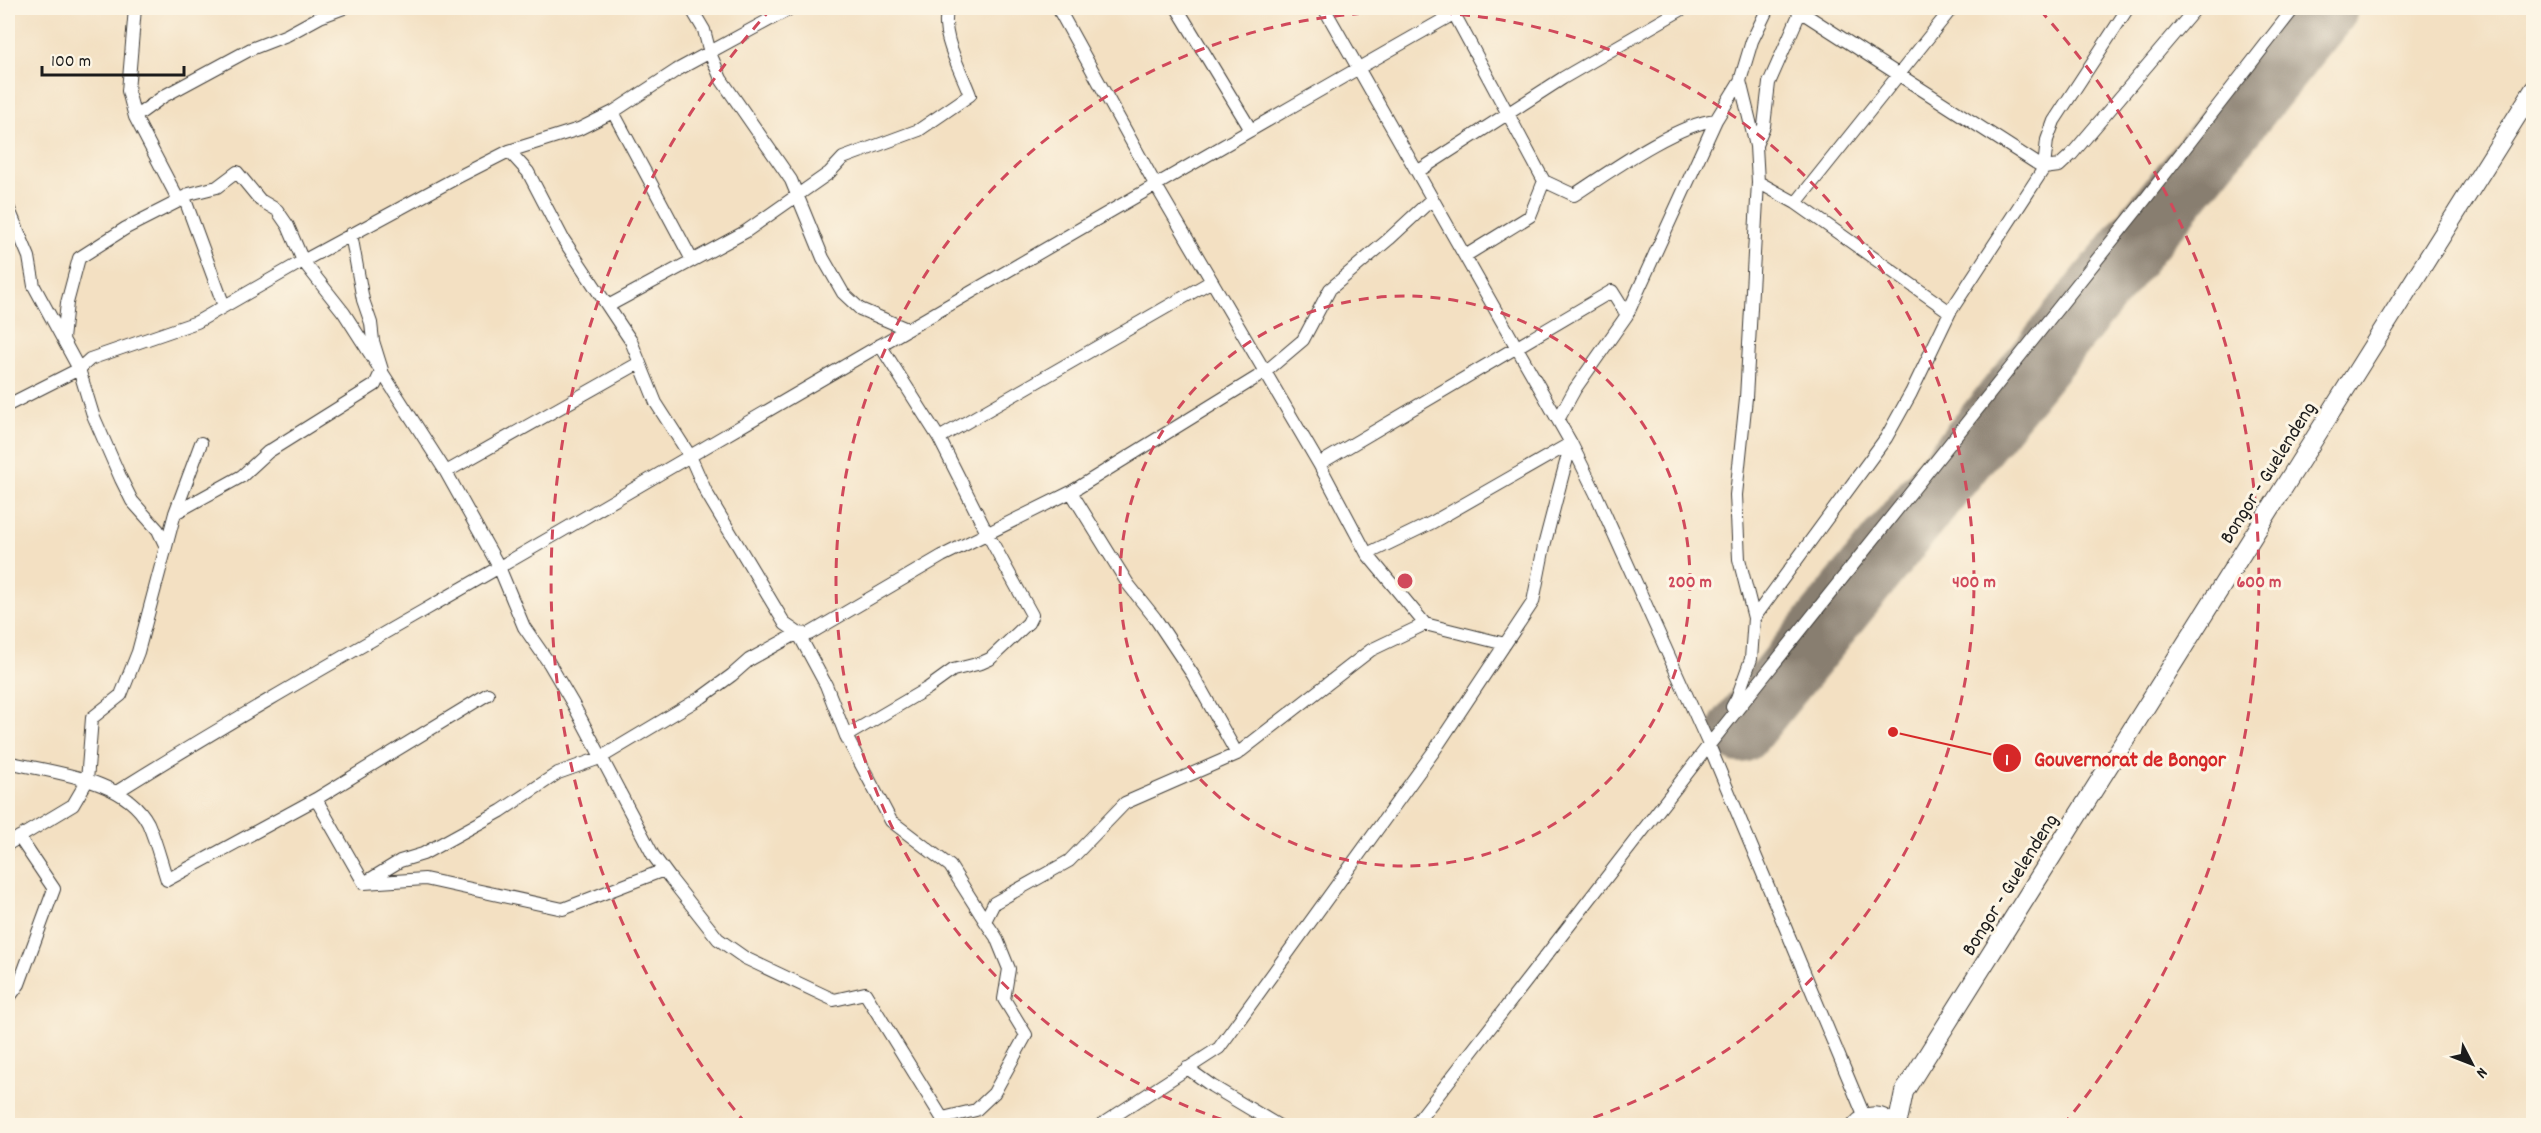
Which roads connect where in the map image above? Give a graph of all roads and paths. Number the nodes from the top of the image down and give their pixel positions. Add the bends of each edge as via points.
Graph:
1 (135, 8) edge
2 (344, 8) edge
3 (691, 8) edge
4 (791, 8) edge
5 (948, 8) edge
6 (1058, 8) edge
7 (1177, 8) edge
8 (1324, 8) edge
9 (1684, 8) edge
10 (1768, 8) edge
11 (1799, 8) edge
12 (1952, 8) edge
13 (2128, 8) edge
14 (2196, 8) edge
15 (2294, 8) edge
16 (1457, 9) edge
17 (710, 53) junction
18 (1360, 69) junction
19 (1900, 75) junction
20 (1740, 81) junction
21 (2534, 89) edge
22 (613, 112) junction
23 (1509, 113) junction
24 (135, 117) junction
25 (1716, 120) junction
26 (1251, 130) junction
27 (1756, 146) junction
28 (509, 151) junction
29 (2044, 168) junction
30 (1417, 172) junction
31 (1544, 181) junction
32 (1758, 182) junction
33 (1155, 184) junction
34 (798, 196) junction
35 (182, 199) junction
36 (1432, 199) junction
37 (1796, 203) junction
38 (8, 207) edge
39 (351, 234) junction
40 (1465, 256) junction
41 (692, 260) junction
42 (303, 261) junction
43 (1212, 281) junction
44 (224, 306) junction
45 (608, 306) junction
46 (1950, 312) junction
47 (1627, 315) junction
48 (907, 329) junction
49 (63, 339) junction
50 (880, 345) junction
51 (1517, 348) junction
52 (639, 363) junction
53 (79, 369) junction
54 (382, 370) junction
55 (1264, 374) junction
56 (8, 405) edge
57 (1558, 420) junction
58 (939, 438) junction
59 (201, 443) dead end
60 (1571, 443) junction
61 (690, 456) junction
62 (1319, 464) junction
63 (446, 472) junction
64 (1071, 492) junction
65 (175, 513) junction
66 (987, 533) junction
67 (166, 547) junction
68 (1367, 554) junction
69 (499, 567) junction
70 (1754, 618) junction
71 (1425, 624) junction
72 (798, 633) junction
73 (1505, 644) junction
74 (488, 694) dead end
75 (846, 736) junction
76 (1709, 745) junction
77 (1237, 754) junction
78 (600, 758) junction
79 (8, 762) edge
80 (87, 781) junction
81 (118, 791) junction
82 (316, 799) junction
83 (19, 837) junction
84 (8, 844) edge
85 (664, 870) junction
86 (364, 883) junction
87 (985, 921) junction
88 (8, 999) edge
89 (1187, 1068) junction
90 (1904, 1092) junction
91 (1866, 1120) edge
92 (945, 1122) edge
93 (1100, 1125) edge
94 (1279, 1125) edge
95 (1414, 1125) edge
96 (1895, 1125) edge

1 - 24 street via 128,91
2 - 24 street via 251,50 164,96
3 - 17 street via 704,30
4 - 17 street
5 - 34 street via 945,18 950,40 970,95 919,130 843,158
6 - 33 street
7 - 26 street
8 - 18 street
9 - 23 street
10 - 20 street via 1752,41
11 - 19 street
11 - 27 street via 1769,83 1764,126
12 - 19 street
13 - 29 street via 2054,121
14 - 29 street via 2072,154 2059,166
15 - 76 street
16 - 18 street
16 - 23 street
17 - 22 street
17 - 34 street via 722,79
18 - 26 street
18 - 30 street
19 - 29 street
19 - 37 street
20 - 25 street
20 - 27 street
21 - 90 highway, Bongor - Guelendeng
22 - 28 street via 579,129
22 - 41 street
23 - 30 street
23 - 31 street
24 - 35 street
25 - 31 street via 1702,122 1632,157 1574,195
25 - 47 street
26 - 33 street
27 - 32 street
28 - 39 street
28 - 45 street via 528,172 563,239
29 - 46 street
30 - 36 street
31 - 40 street via 1530,216
32 - 37 street
32 - 70 street via 1746,398 1736,495 1739,560
33 - 43 street
33 - 48 street
34 - 41 street via 745,232
34 - 48 street via 823,258 843,293 860,309
35 - 42 street via 217,187 237,172 260,200 277,210
35 - 44 street
35 - 49 street via 80,258 67,303
36 - 40 street
36 - 55 street via 1330,289 1303,340
37 - 46 street
38 - 49 street via 29,257 34,286
39 - 42 street
39 - 54 street
40 - 51 street
41 - 45 street
42 - 44 street
42 - 54 street via 333,297
43 - 55 street
43 - 58 street
44 - 53 street via 197,322 90,359
45 - 52 street via 631,341
46 - 70 street via 1886,438
47 - 51 street via 1612,291
47 - 57 street
48 - 50 street
49 - 53 street
50 - 58 street
50 - 61 street
51 - 57 street
51 - 62 street
52 - 61 street via 656,403
52 - 63 street
53 - 56 street
53 - 67 street via 93,415 132,501 158,530
54 - 63 street
54 - 65 street via 375,386 268,452 242,476
55 - 62 street
55 - 64 street
57 - 60 street
58 - 66 street
59 - 65 street
60 - 68 street via 1433,522
60 - 73 street via 1533,602
60 - 76 street
61 - 69 street
61 - 72 street via 706,492 785,624
62 - 68 street
63 - 69 street
64 - 66 street
64 - 77 street via 1128,584 1193,675
65 - 67 street
66 - 72 street via 942,555 809,634
66 - 75 street via 1032,615 1028,623 990,659 953,670
67 - 80 street via 138,652 121,695 92,718
68 - 71 street
69 - 78 street via 524,627 573,704
69 - 81 street via 218,728
70 - 76 street via 1750,659 1737,698
71 - 73 street
71 - 77 street via 1371,650
72 - 75 street via 826,685
72 - 78 street via 749,660 702,697
73 - 89 street via 1434,751 1219,1048
74 - 82 street
75 - 87 street via 891,820 950,866
76 - 91 street
76 - 95 street
77 - 87 street via 1125,803 1069,861 994,903
78 - 85 street
78 - 86 street via 558,773 501,811
79 - 80 street
80 - 81 street
80 - 83 street via 73,805
81 - 82 street via 136,806 147,823 167,880
82 - 86 street
83 - 84 street
83 - 88 street via 54,889 19,984
85 - 86 street via 563,909 425,879
85 - 92 street via 718,939 745,958 834,1000 866,993
87 - 92 street via 1009,969 1004,999 1026,1035 994,1092 975,1110
89 - 93 street
89 - 94 street
90 - 91 highway, Bongor - Guelendeng
90 - 96 highway, Bongor - Guelendeng
91 - 96 highway via 1886,1119

